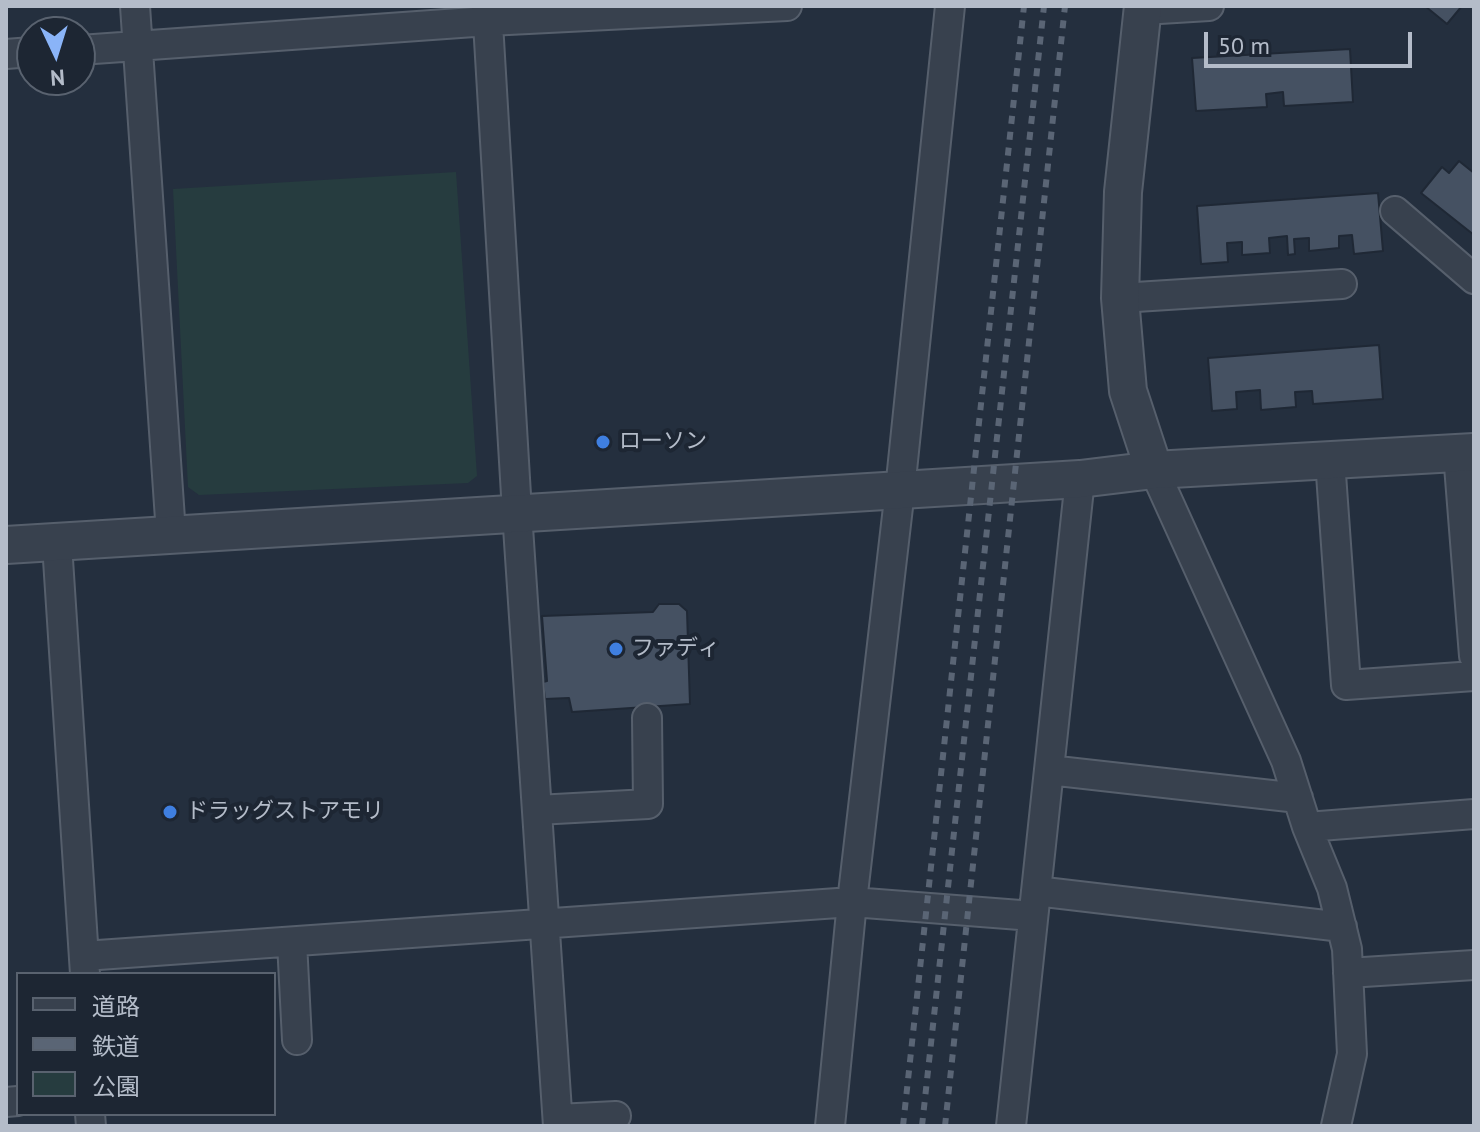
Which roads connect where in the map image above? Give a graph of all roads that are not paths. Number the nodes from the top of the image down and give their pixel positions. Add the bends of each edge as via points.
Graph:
1 (135, 6) edge
2 (787, 6) edge
3 (950, 6) edge
4 (1209, 6) edge
5 (733, 8) edge
6 (1143, 8) edge
7 (488, 14) edge
8 (137, 47) junction
9 (96, 49) edge
10 (1395, 211) dead end
11 (1474, 279) edge
12 (1342, 284) dead end
13 (1120, 298) junction
14 (1466, 453) edge
15 (1330, 460) junction
16 (1154, 470) junction
17 (1080, 479) junction
18 (900, 490) junction
19 (517, 512) junction
20 (171, 534) junction
21 (57, 544) junction
22 (6, 545) edge
23 (1474, 656) edge
24 (1474, 676) edge
25 (647, 718) dead end
26 (1049, 770) junction
27 (1298, 798) junction
28 (537, 810) junction
29 (1474, 814) edge
30 (1307, 827) junction
31 (852, 902) junction
32 (1034, 903) junction
33 (544, 925) junction
34 (1342, 927) junction
35 (292, 942) junction
36 (84, 965) edge
37 (1474, 965) edge
38 (1348, 973) junction
39 (297, 1040) dead end
40 (616, 1116) dead end
41 (558, 1123) edge
42 (830, 1126) edge
43 (1011, 1126) edge
44 (1336, 1126) edge

1 - 8 street
2 - 5 street
3 - 18 street
4 - 6 street
5 - 7 street
6 - 13 street via 1123,192
7 - 8 street
7 - 19 street
8 - 9 street
8 - 20 street
10 - 11 street
12 - 13 street
13 - 16 street via 1128,391
14 - 15 street
14 - 23 street
15 - 16 street
15 - 24 street via 1346,685
16 - 17 street
16 - 27 street
17 - 18 street
17 - 26 street
18 - 19 street
18 - 31 street
19 - 20 street
19 - 28 street
20 - 21 street
21 - 22 street
21 - 36 street
25 - 28 street via 648,804
26 - 27 street
26 - 32 street
27 - 30 street
28 - 33 street
29 - 30 street
30 - 34 street
31 - 32 street
31 - 33 street
31 - 42 street
32 - 34 street
32 - 43 street
33 - 35 street
33 - 41 street
34 - 38 street
35 - 36 street
35 - 39 street
37 - 38 street
38 - 44 street via 1352,1054
40 - 41 street

